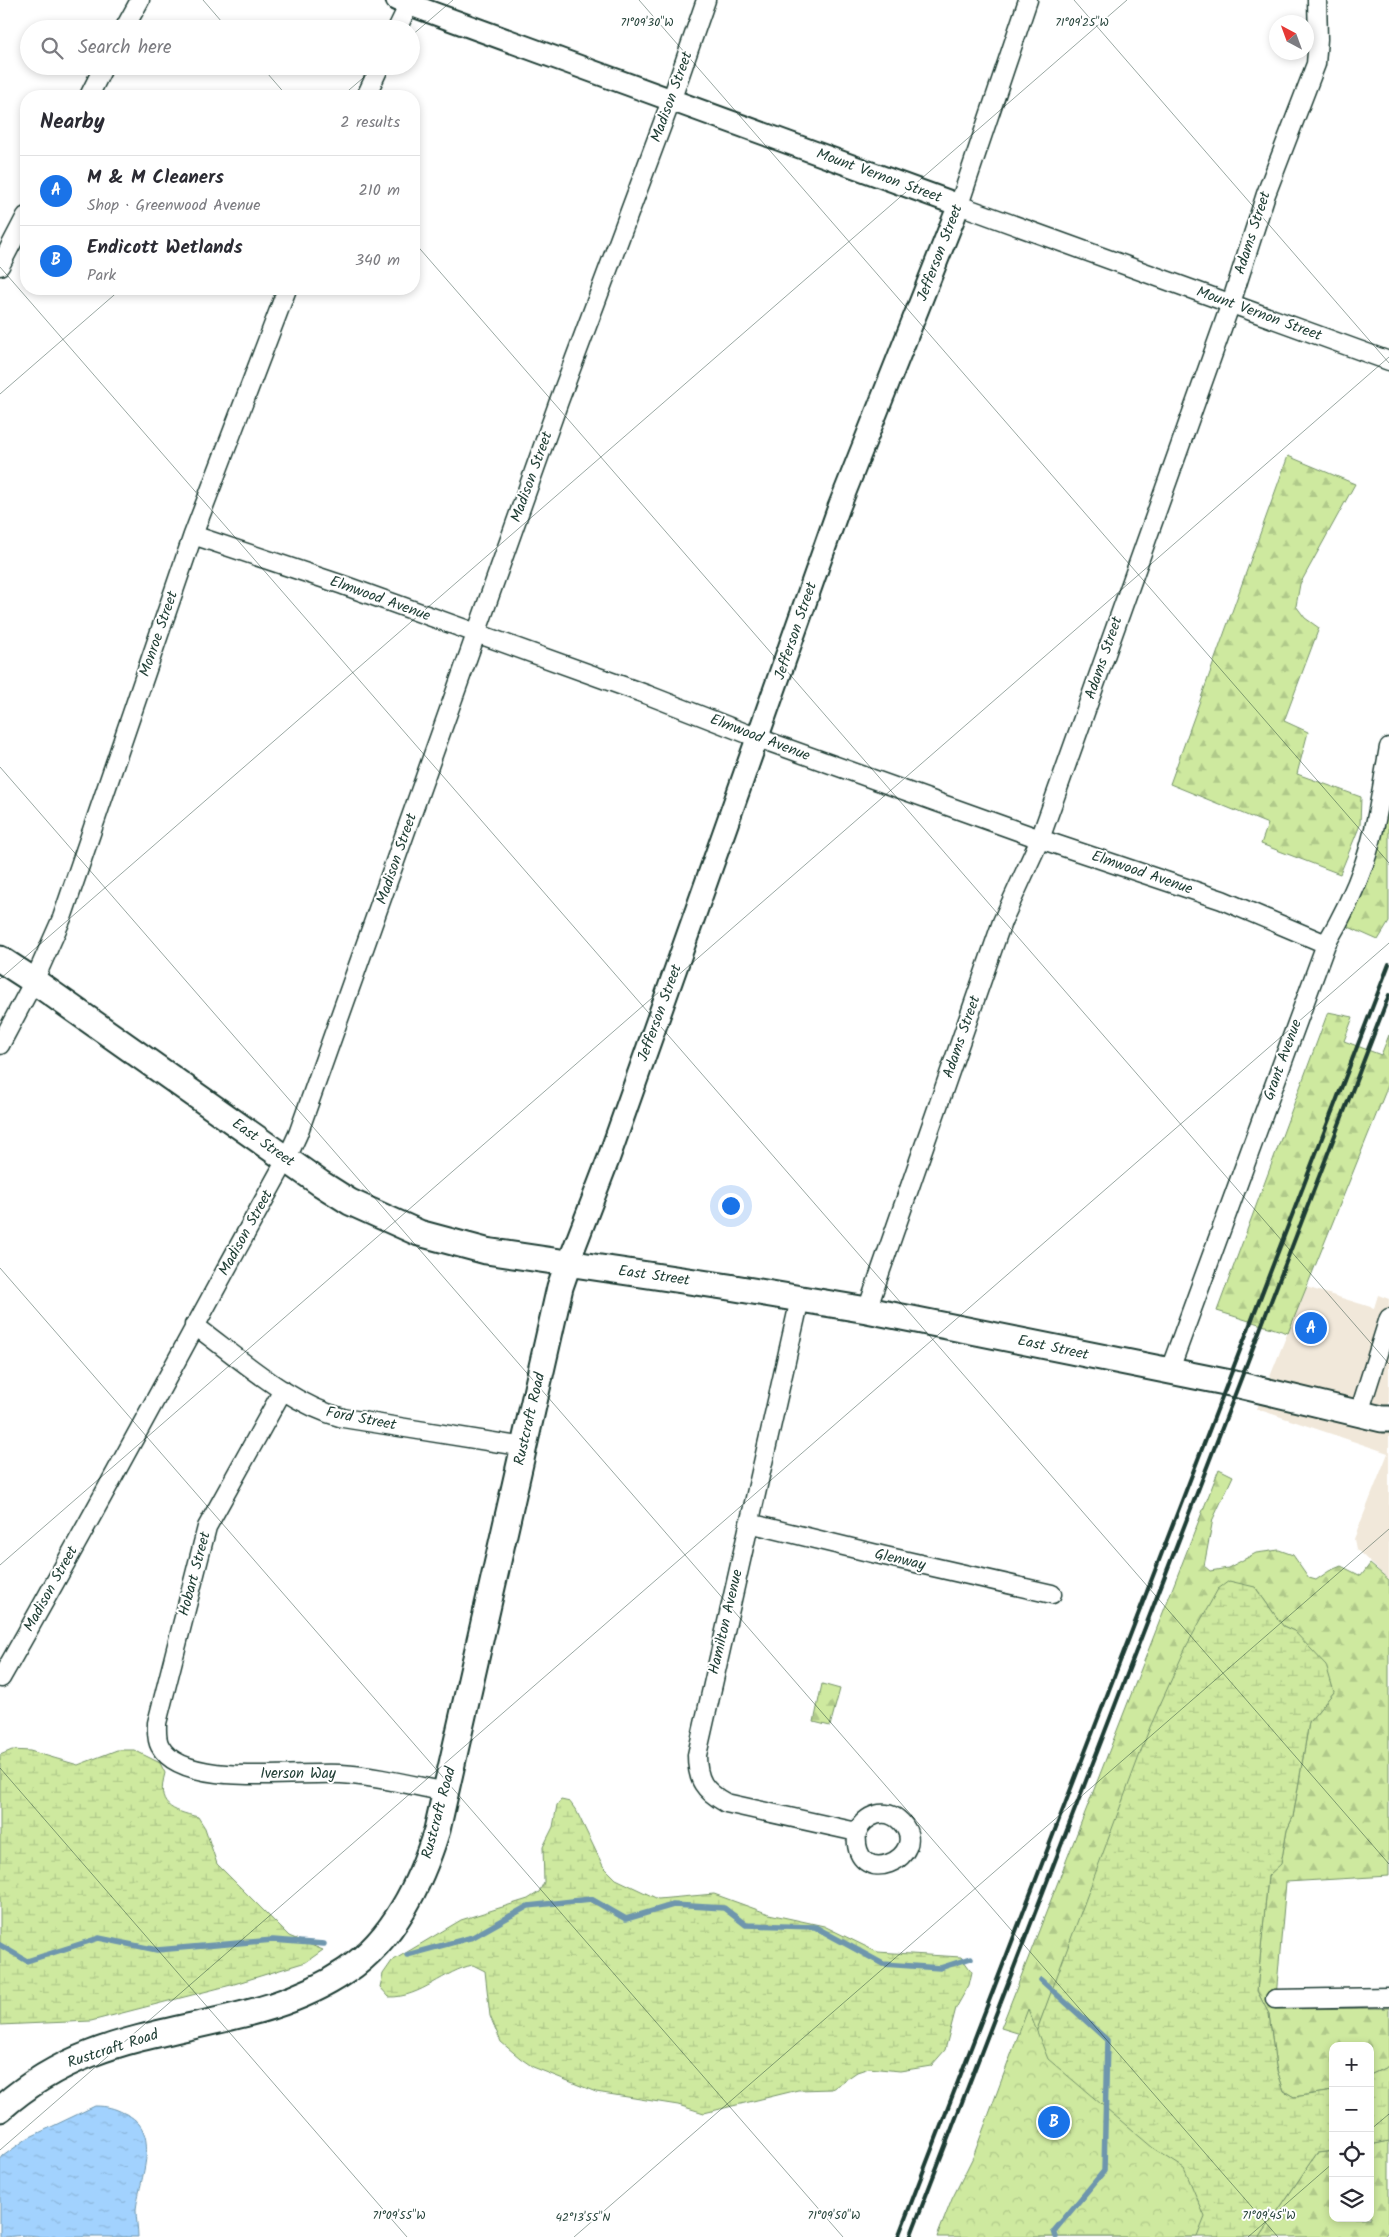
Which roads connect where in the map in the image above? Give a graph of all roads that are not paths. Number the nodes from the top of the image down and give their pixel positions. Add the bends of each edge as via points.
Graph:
1 (140, 0) edge
2 (706, 0) edge
3 (1028, 0) edge
4 (1317, 0) edge
5 (406, 2) edge
6 (129, 20) edge
7 (400, 20) edge
8 (100, 75) edge
9 (376, 75) edge
10 (92, 90) edge
11 (369, 90) edge
12 (671, 101) junction
13 (959, 205) junction
14 (20, 228) edge
15 (0, 266) edge
16 (285, 295) edge
17 (1230, 304) junction
18 (1389, 361) edge
19 (193, 535) junction
20 (476, 634) junction
21 (758, 738) junction
22 (1389, 747) edge
23 (1040, 839) junction
24 (1326, 944) junction
25 (0, 959) edge
26 (34, 981) junction
27 (0, 1045) edge
28 (286, 1160) junction
29 (568, 1264) junction
30 (800, 1299) junction
31 (867, 1310) junction
32 (1389, 1318) edge
33 (194, 1325) junction
34 (1169, 1372) junction
35 (283, 1390) junction
36 (1380, 1418) edge
37 (524, 1447) junction
38 (749, 1523) junction
39 (1052, 1594) dead end
40 (1, 1678) edge
41 (158, 1744) joint
42 (446, 1792) junction
43 (857, 1832) dead end
44 (1389, 1997) edge
45 (1275, 1999) dead end
46 (0, 2109) edge

1 - 6 street
2 - 12 street, Madison Street
3 - 13 street, Jefferson Street
4 - 17 street, Adams Street via 1316,64 1266,194
5 - 7 street
5 - 12 street, Mount Vernon Street
8 - 10 street
9 - 11 street
12 - 13 street, Mount Vernon Street
12 - 20 street, Madison Street
13 - 17 street, Mount Vernon Street
13 - 21 street, Jefferson Street via 839,507
14 - 15 street
16 - 19 street, Monroe Street
17 - 18 street, Mount Vernon Street
17 - 23 street, Adams Street
19 - 20 street, Elmwood Avenue
19 - 26 street, Monroe Street via 92,835 62,918
20 - 21 street, Elmwood Avenue
20 - 28 street, Madison Street via 310,1105
21 - 23 street, Elmwood Avenue
21 - 29 street, Jefferson Street
22 - 24 street, Grant Avenue via 1376,821 1364,864 1346,910
23 - 24 street, Elmwood Avenue via 1222,900
23 - 31 street, Adams Street via 1002,922
24 - 34 street, Grant Avenue
25 - 26 main road, East Street
26 - 27 street, Monroe Street
26 - 28 main road, East Street
28 - 29 main road, East Street via 350,1202 419,1233 486,1251
28 - 33 street, Madison Street
29 - 30 main road, East Street
29 - 37 main road, Rustcraft Road
30 - 31 main road, East Street
30 - 38 street, Hamilton Avenue
31 - 34 main road, East Street
32 - 36 street
33 - 35 street, Ford Street
33 - 40 street, Madison Street
34 - 36 main road, East Street
35 - 37 street, Ford Street via 304,1404 343,1418
35 - 41 street, Hobart Street via 206,1527 158,1723
37 - 42 main road, Rustcraft Road
38 - 39 street, Glenway
38 - 43 street, Hamilton Avenue via 697,1755 697,1769 703,1786 726,1803
41 - 42 street, Iverson Way via 189,1768 211,1773 340,1774
42 - 46 main road, Rustcraft Road via 429,1854 415,1888 386,1933 347,1971 309,1991 264,2008 91,2053 36,2081
44 - 45 street

